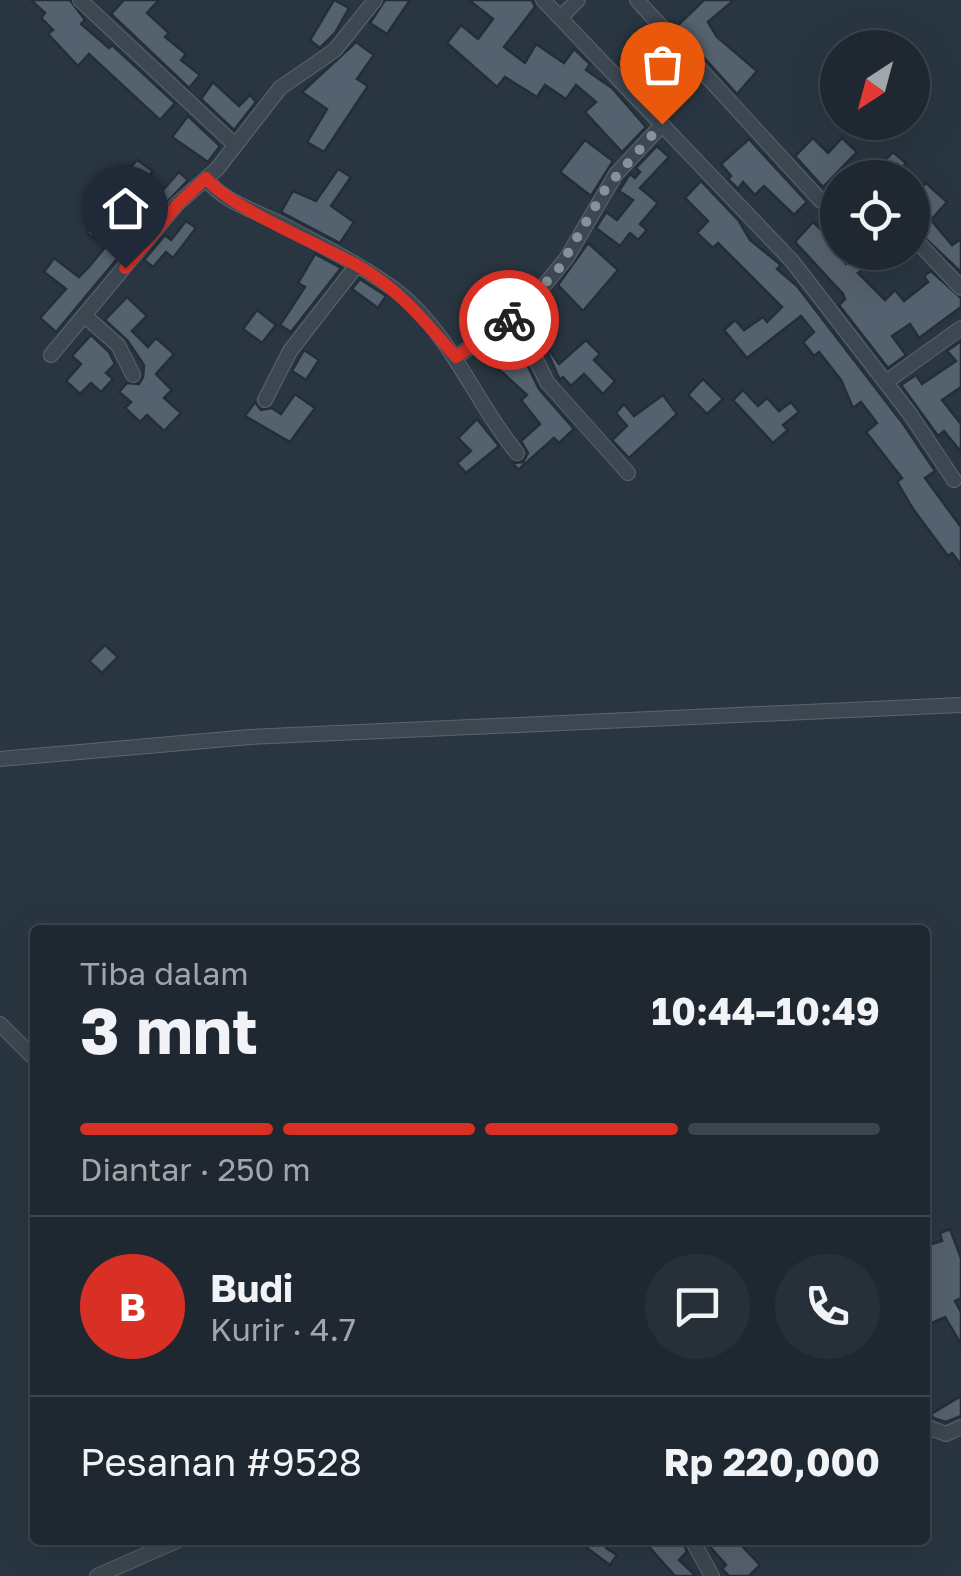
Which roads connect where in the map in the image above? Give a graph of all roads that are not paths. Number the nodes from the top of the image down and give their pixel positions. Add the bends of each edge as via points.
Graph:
1 (80, 0) edge
2 (376, 0) edge
3 (543, 0) edge
4 (578, 0) edge
5 (637, 0) edge
6 (562, 16) junction
7 (662, 124) junction
8 (234, 144) junction
9 (206, 178) junction
10 (820, 200) edge
11 (930, 255) edge
12 (357, 265) junction
13 (961, 288) edge
14 (85, 316) junction
15 (515, 316) junction
16 (961, 328) edge
17 (51, 355) dead end
18 (456, 357) junction
19 (133, 375) dead end
20 (886, 382) junction
21 (265, 400) dead end
22 (517, 453) dead end
23 (628, 473) dead end
24 (954, 480) dead end
25 (961, 705) edge
26 (0, 759) edge
27 (0, 1024) edge
28 (30, 1053) edge
29 (961, 1427) edge
30 (930, 1428) edge
31 (167, 1545) edge
32 (695, 1545) edge
33 (96, 1576) edge
34 (712, 1576) edge

1 - 8 street
2 - 8 street via 329,56 280,88
3 - 6 street
4 - 6 street
5 - 10 street
6 - 7 street
7 - 15 street via 616,174 566,260
7 - 20 street via 781,248
8 - 9 street
9 - 12 street via 233,202
9 - 14 street
11 - 13 street
12 - 18 street via 408,300
12 - 21 street via 290,352
14 - 17 street
14 - 19 street via 118,344
15 - 18 street
15 - 23 street via 540,373
16 - 20 street
18 - 22 street via 486,416
20 - 24 street
25 - 26 street via 250,737
27 - 28 street
29 - 30 street via 946,1434
31 - 33 street
32 - 34 street

